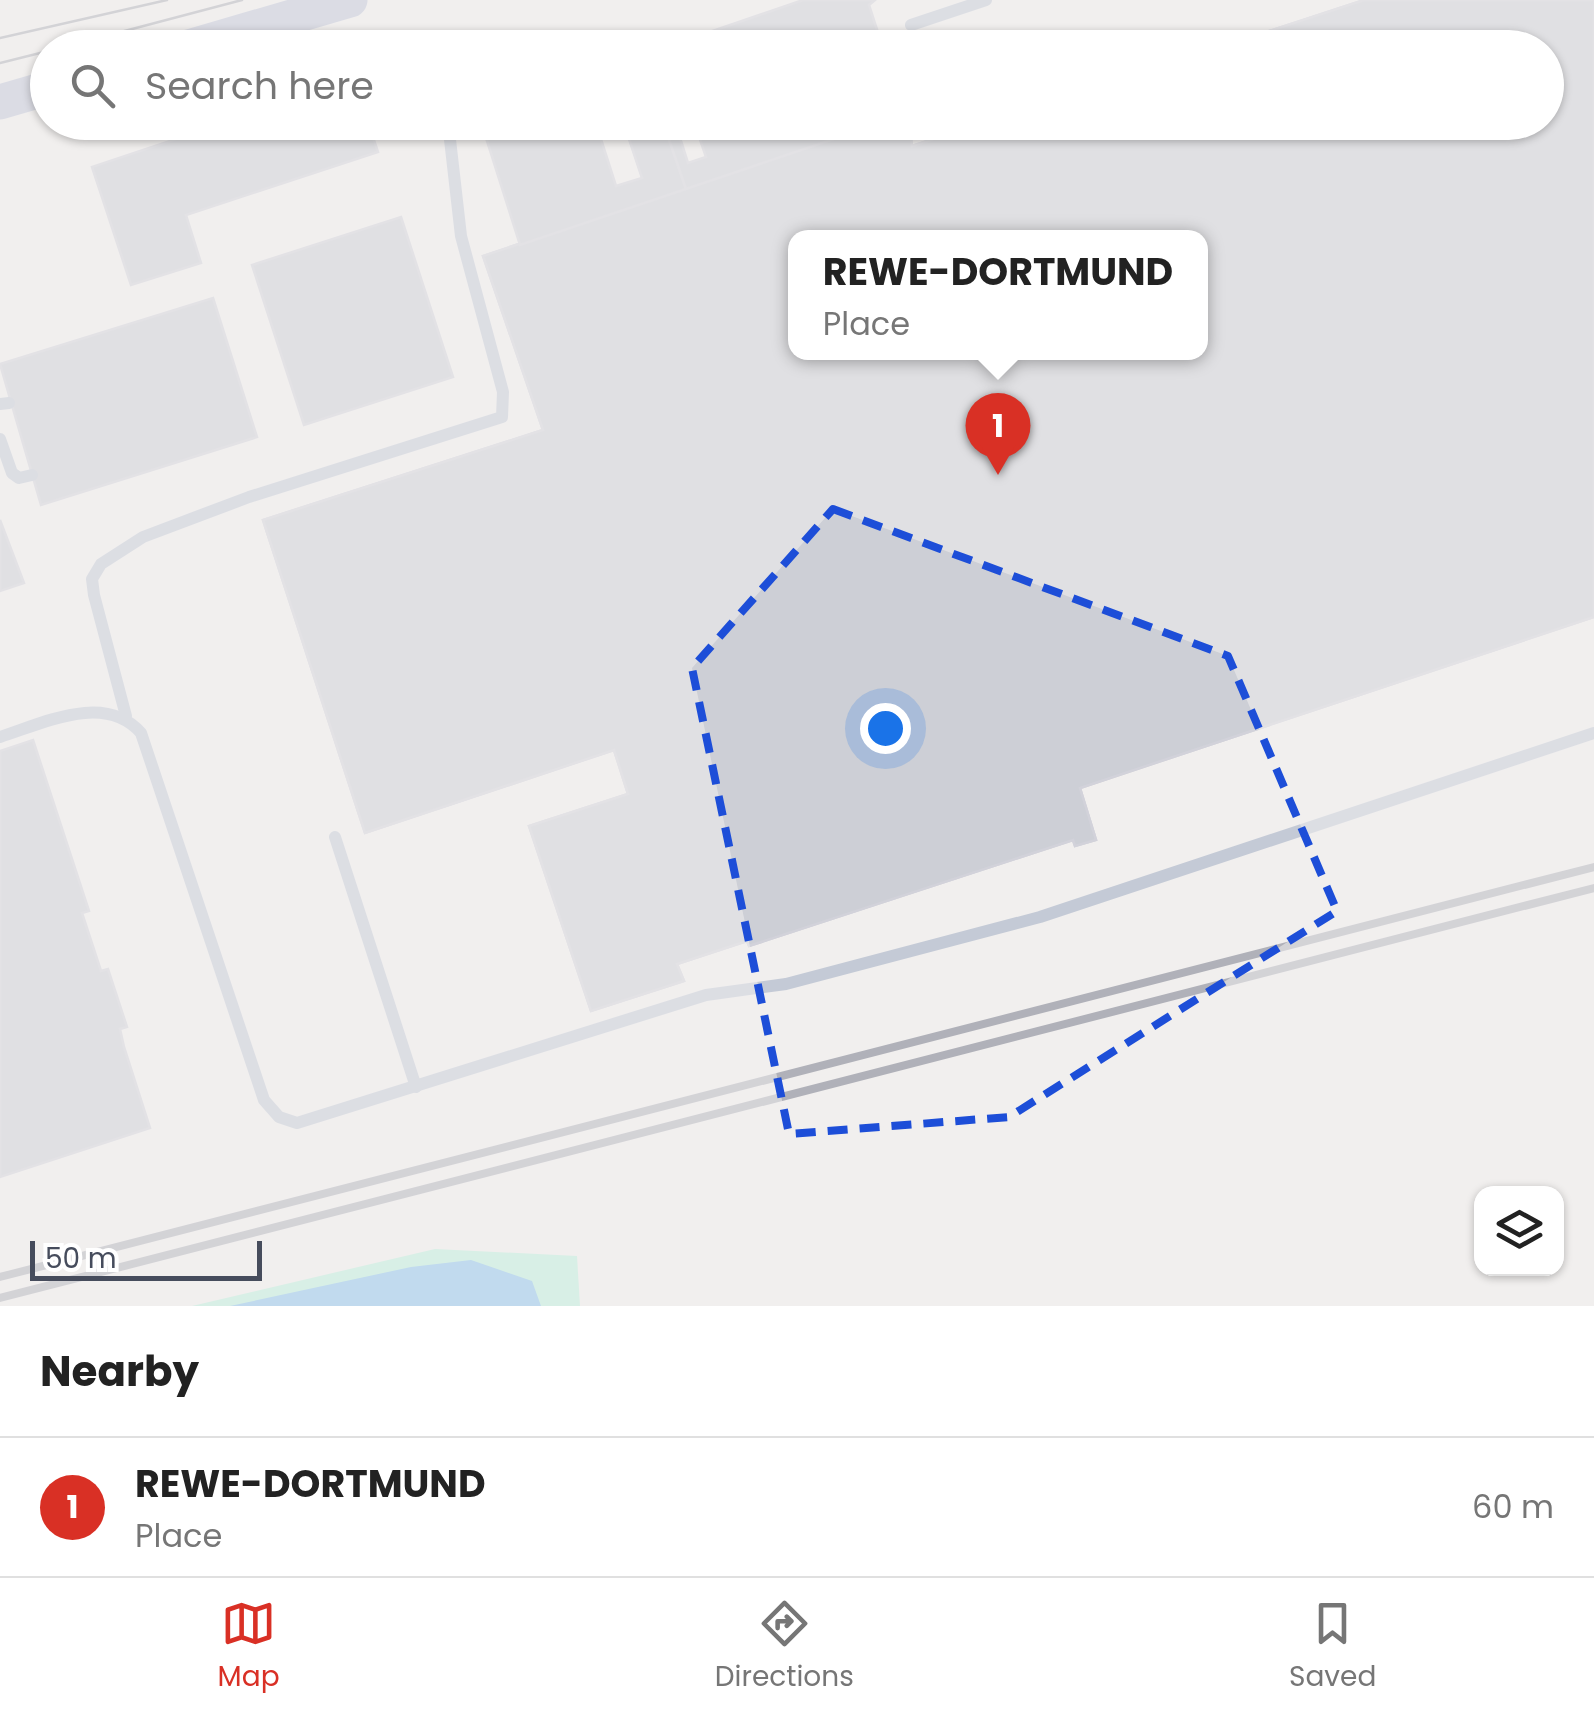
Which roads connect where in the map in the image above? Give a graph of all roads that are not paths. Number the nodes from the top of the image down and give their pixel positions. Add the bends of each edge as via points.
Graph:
1 (350, 0) edge
2 (986, 0) edge
3 (910, 25) dead end
4 (247, 30) edge
5 (30, 93) edge
6 (0, 102) edge
7 (450, 140) edge
8 (0, 440) edge
9 (32, 475) dead end
10 (126, 716) junction
11 (1594, 733) edge
12 (0, 737) edge
13 (335, 838) dead end
14 (416, 1087) junction

1 - 4 main road
2 - 3 lane
5 - 6 main road
7 - 10 lane via 461,236 504,392 502,417 249,497 143,537 100,564 92,579 94,595
8 - 9 lane via 12,473
10 - 12 lane via 72,715
10 - 14 lane via 141,733 264,1100 279,1117 297,1122
11 - 14 lane via 1040,917 786,984 706,995
13 - 14 lane

